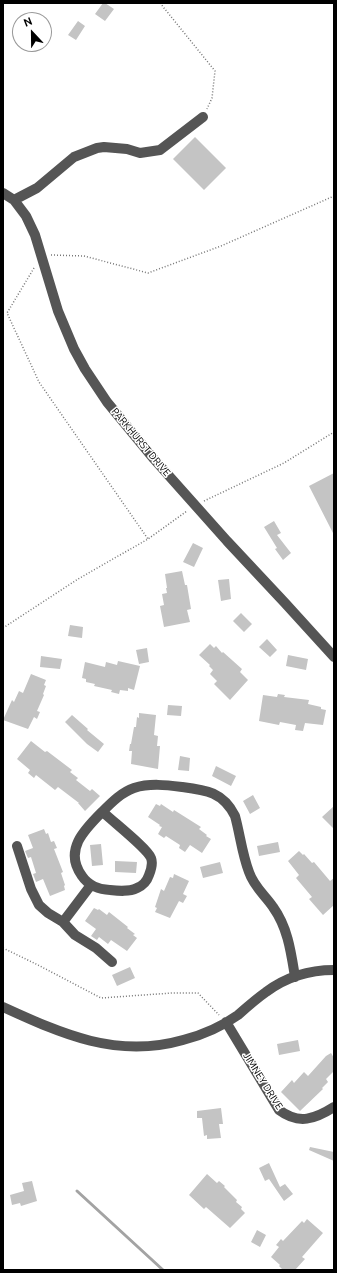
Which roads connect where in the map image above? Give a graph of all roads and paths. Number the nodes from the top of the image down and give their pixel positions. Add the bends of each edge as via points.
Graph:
1 (160, 3) edge
2 (202, 118) joint
3 (3, 193) edge
4 (334, 196) edge
5 (14, 200) junction
6 (42, 255) junction
7 (334, 432) edge
8 (195, 505) junction
9 (148, 539) junction
10 (3, 628) edge
11 (334, 657) edge
12 (103, 812) junction
13 (17, 846) dead end
14 (91, 885) junction
15 (63, 922) junction
16 (3, 948) edge
17 (112, 962) dead end
18 (334, 970) edge
19 (295, 976) junction
20 (3, 1007) edge
21 (226, 1022) junction
22 (334, 1107) edge

1 - 2 path via 215,71 212,98
2 - 5 street via 160,150 140,153 104,147 74,157 37,188
3 - 5 street, PARKHURST DRIVE
4 - 6 path via 221,246 148,273 84,256
5 - 6 street, PARKHURST DRIVE via 26,216
6 - 8 street, PARKHURST DRIVE via 58,311 85,369 107,402
6 - 9 path via 7,313 39,382
7 - 8 path via 284,463
8 - 9 path
8 - 11 street, PARKHURST DRIVE
9 - 10 path via 78,579
12 - 14 street via 82,833 76,849 78,870
12 - 14 street via 145,850 152,865 145,882 134,889 106,890
12 - 19 street via 124,792 143,785 201,790 222,799 235,816 251,878 281,920
13 - 15 street via 33,897 48,913
14 - 15 street
15 - 17 street via 74,935 96,948
16 - 21 path via 102,998 198,993
18 - 19 street
19 - 21 street via 267,991
20 - 21 street via 76,1037 101,1044 127,1047 178,1042 203,1034
21 - 22 street, JIMNEY DRIVE via 279,1110 288,1117 308,1119

